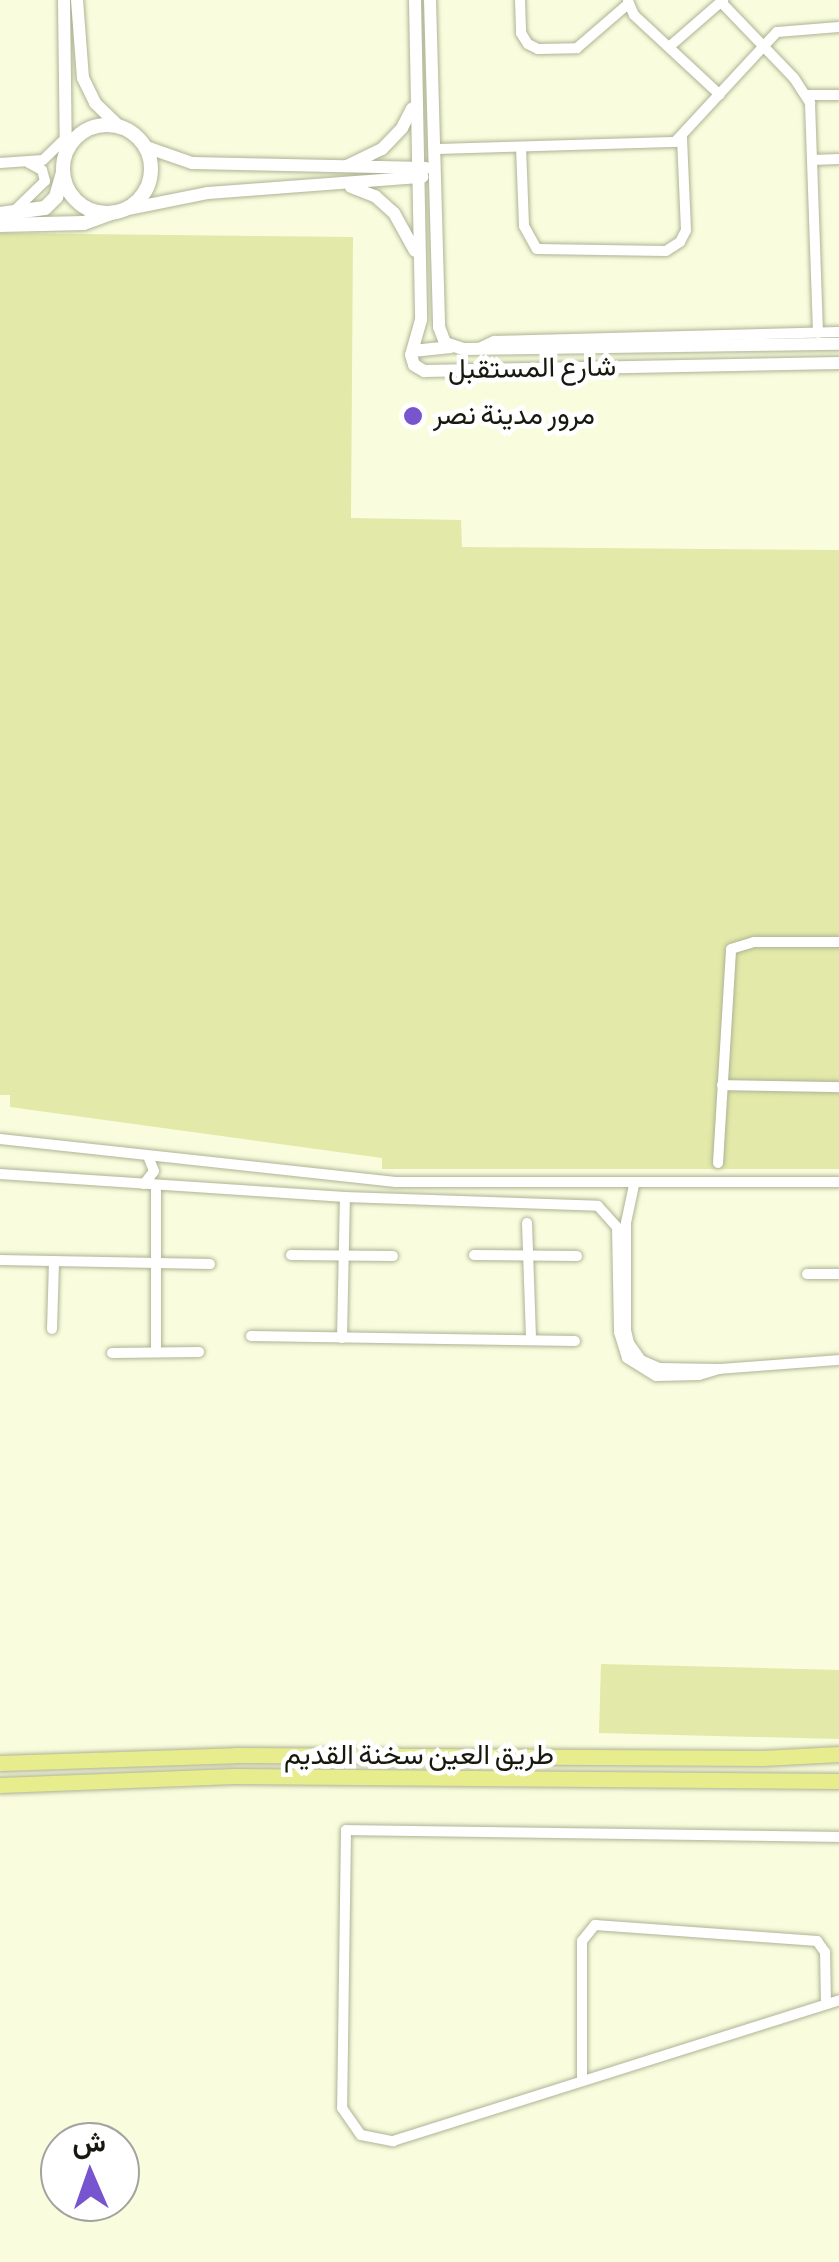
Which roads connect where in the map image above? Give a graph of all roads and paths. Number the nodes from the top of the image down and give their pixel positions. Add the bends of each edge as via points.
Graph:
1 (64, 0) edge
2 (77, 0) edge
3 (414, 0) edge
4 (430, 0) edge
5 (520, 0) edge
6 (722, 1) edge
7 (628, 2) edge
8 (839, 27) edge
9 (669, 47) junction
10 (763, 47) junction
11 (720, 95) junction
12 (807, 95) junction
13 (839, 95) edge
14 (414, 101) junction
15 (120, 127) junction
16 (682, 138) junction
17 (66, 145) junction
18 (521, 146) junction
19 (146, 147) junction
20 (434, 148) junction
21 (839, 159) edge
22 (812, 160) junction
23 (0, 163) edge
24 (28, 163) junction
25 (342, 168) junction
26 (433, 171) junction
27 (63, 172) junction
28 (417, 174) junction
29 (344, 184) junction
30 (118, 211) junction
31 (6, 213) edge
32 (0, 225) edge
33 (420, 264) junction
34 (839, 332) edge
35 (818, 333) junction
36 (839, 344) edge
37 (754, 345) junction
38 (454, 347) junction
39 (479, 348) junction
40 (413, 351) junction
41 (839, 363) edge
42 (755, 365) junction
43 (839, 942) edge
44 (722, 1085) junction
45 (839, 1087) edge
46 (0, 1139) edge
47 (148, 1156) junction
48 (718, 1163) dead end
49 (0, 1174) edge
50 (839, 1182) edge
51 (150, 1184) junction
52 (634, 1184) junction
53 (345, 1197) junction
54 (627, 1216) junction
55 (612, 1217) junction
56 (527, 1223) dead end
57 (291, 1255) dead end
58 (344, 1255) junction
59 (474, 1255) dead end
60 (528, 1255) junction
61 (393, 1256) dead end
62 (577, 1256) dead end
63 (0, 1260) edge
64 (54, 1261) junction
65 (156, 1263) junction
66 (210, 1264) dead end
67 (808, 1274) dead end
68 (839, 1274) edge
69 (52, 1328) dead end
70 (251, 1336) dead end
71 (342, 1338) junction
72 (531, 1340) junction
73 (575, 1341) dead end
74 (112, 1352) dead end
75 (156, 1352) junction
76 (199, 1352) dead end
77 (839, 1360) edge
78 (719, 1369) junction
79 (839, 1754) edge
80 (0, 1763) edge
81 (839, 1780) edge
82 (0, 1785) edge
83 (839, 1837) edge
84 (839, 2000) edge
85 (826, 2004) junction
86 (582, 2081) junction

1 - 17 street
2 - 15 street via 83,78
3 - 14 street, شارع المستقبل
4 - 20 street, شارع المستقبل
5 - 7 street via 528,44 567,50 586,43
6 - 9 street
6 - 10 street
7 - 9 street
8 - 10 street via 782,30
9 - 11 street
10 - 11 street
10 - 12 street
11 - 16 street
12 - 13 street
12 - 22 street
14 - 25 street via 393,139
14 - 28 street, شارع المستقبل
15 - 17 main road via 86,130
15 - 19 main road
16 - 18 street via 662,144
16 - 18 street via 686,230 666,251 537,249 524,226
17 - 24 street
17 - 27 main road
18 - 20 street
19 - 25 street via 192,164
19 - 30 main road via 150,179 140,198
20 - 26 street, شارع المستقبل
21 - 22 street
22 - 35 street
23 - 24 street
24 - 31 street via 42,170 45,181
25 - 28 street
26 - 28 street
26 - 38 street, شارع المستقبل via 439,326
27 - 30 main road via 68,190 84,206
27 - 31 main road via 50,204 36,212
28 - 29 street
28 - 33 street, شارع المستقبل
29 - 30 street via 208,193
29 - 33 street via 375,196 394,213
30 - 32 main road via 84,223
33 - 40 street, شارع المستقبل via 420,334
34 - 35 street
35 - 39 street via 494,340
36 - 37 street, شارع المستقبل
37 - 39 street, شارع المستقبل
37 - 42 street
38 - 39 street, شارع المستقبل
38 - 40 street
40 - 42 street, شارع المستقبل via 414,365 424,371 593,376 714,373
41 - 42 street, شارع المستقبل via 812,370
43 - 44 street via 754,942 731,949
44 - 45 street
44 - 48 street
46 - 47 street
47 - 51 street
47 - 52 street via 396,1182
49 - 51 street
50 - 52 street
51 - 53 street
51 - 65 street
52 - 54 street
53 - 55 street via 587,1204
53 - 58 street
54 - 55 street
54 - 78 street via 626,1330 632,1350 660,1368
55 - 78 street via 618,1233 619,1339 627,1358 656,1376
56 - 60 street
57 - 58 street
58 - 61 street
58 - 71 street
59 - 60 street
60 - 62 street
60 - 72 street
63 - 64 street
64 - 65 street
64 - 69 street
65 - 66 street
65 - 75 street
67 - 68 street
70 - 71 street
71 - 72 street
72 - 73 street
74 - 75 street
75 - 76 street
77 - 78 street
79 - 80 main road, طريق العين سخنة القديم via 235,1755
81 - 82 main road, طريق العين سخنة القديم via 234,1776
83 - 86 street via 346,1830 341,2102 351,2126 373,2141 394,2141
84 - 85 street
85 - 86 street
85 - 86 street via 825,1952 817,1941 595,1926 582,1941

